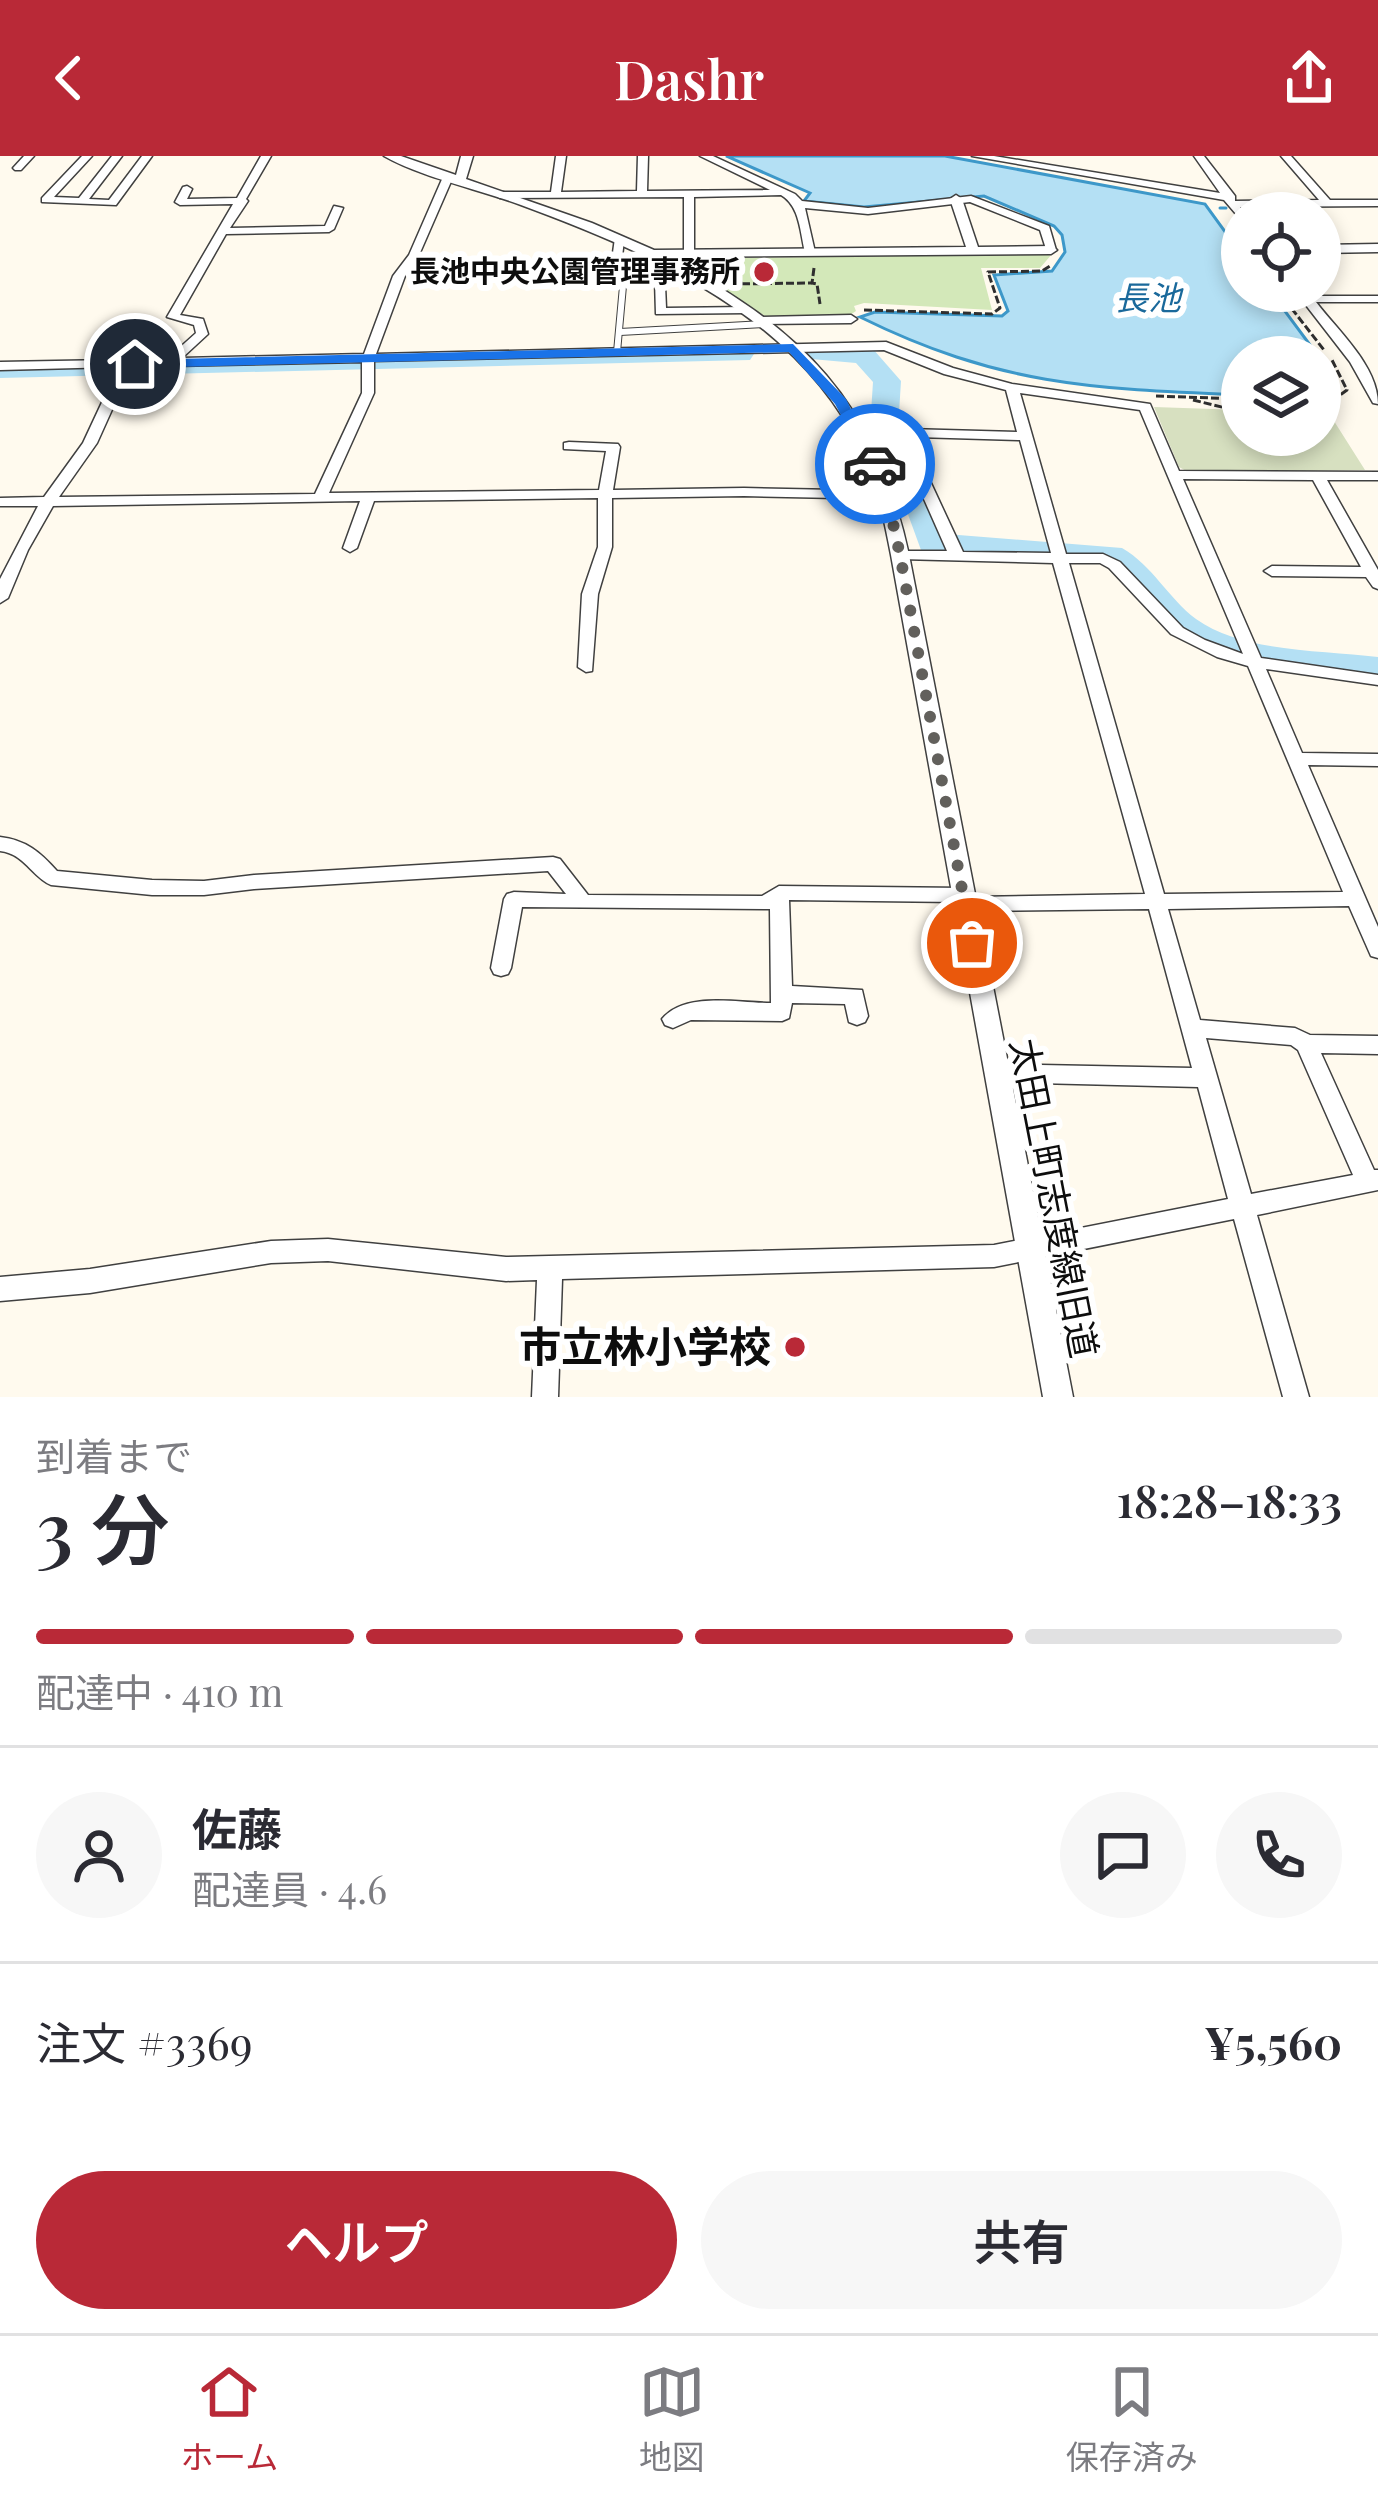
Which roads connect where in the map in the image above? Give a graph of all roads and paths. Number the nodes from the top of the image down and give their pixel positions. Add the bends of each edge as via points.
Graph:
1 (29, 156) edge
2 (86, 156) edge
3 (117, 156) edge
4 (147, 156) edge
5 (266, 156) edge
6 (389, 156) edge
7 (467, 156) edge
8 (561, 156) edge
9 (643, 156) edge
10 (705, 156) edge
11 (977, 156) edge
12 (1199, 156) edge
13 (1286, 156) edge
14 (1033, 160) edge
15 (18, 168) dead end
16 (454, 179) junction
17 (187, 189) dead end
18 (1225, 192) edge
19 (1318, 192) edge
20 (784, 193) junction
21 (642, 194) junction
22 (689, 194) junction
23 (500, 195) junction
24 (555, 195) junction
25 (956, 199) junction
26 (1221, 199) edge
27 (82, 201) junction
28 (243, 201) junction
29 (1378, 203) edge
30 (799, 204) junction
31 (1341, 204) edge
32 (338, 208) dead end
33 (225, 231) junction
34 (619, 240) junction
35 (1378, 248) edge
36 (1341, 249) edge
37 (973, 250) junction
38 (1055, 252) junction
39 (651, 253) junction
40 (689, 253) junction
41 (812, 256) junction
42 (410, 260) junction
43 (617, 263) junction
44 (589, 264) joint
45 (701, 275) junction
46 (643, 282) dead end
47 (659, 282) junction
48 (812, 283) junction
49 (719, 284) dead end
50 (741, 284) junction
51 (1341, 297) edge
52 (1378, 299) edge
53 (1294, 312) edge
54 (1318, 312) edge
55 (758, 318) junction
56 (851, 319) joint
57 (822, 320) junction
58 (620, 332) junction
59 (1313, 336) edge
60 (793, 348) junction
61 (617, 352) junction
62 (368, 361) junction
63 (0, 366) edge
64 (163, 367) junction
65 (1012, 389) junction
66 (1182, 397) dead end
67 (1378, 400) edge
68 (1221, 407) edge
69 (1023, 436) junction
70 (569, 446) dead end
71 (1174, 475) junction
72 (1318, 476) junction
73 (1378, 476) edge
74 (321, 495) junction
75 (605, 495) junction
76 (887, 495) junction
77 (369, 496) junction
78 (0, 502) edge
79 (47, 502) junction
80 (350, 548) dead end
81 (954, 550) junction
82 (1056, 553) junction
83 (900, 555) junction
84 (1272, 571) dead end
85 (1375, 578) edge
86 (0, 598) edge
87 (1251, 651) junction
88 (586, 667) dead end
89 (1378, 680) edge
90 (1297, 759) junction
91 (1378, 760) edge
92 (0, 844) edge
93 (779, 892) junction
94 (1356, 899) junction
95 (964, 900) junction
96 (583, 902) junction
97 (1156, 902) junction
98 (1378, 950) edge
99 (501, 968) dead end
100 (782, 994) junction
101 (857, 1016) dead end
102 (673, 1019) dead end
103 (1190, 1028) junction
104 (1306, 1044) junction
105 (1378, 1045) edge
106 (996, 1073) junction
107 (1204, 1078) junction
108 (1373, 1182) edge
109 (1242, 1210) junction
110 (1028, 1252) junction
111 (550, 1268) junction
112 (0, 1289) edge
113 (545, 1397) edge
114 (1058, 1397) edge
115 (1296, 1397) edge

1 - 15 street
2 - 27 street via 46,200
3 - 27 street
4 - 27 street via 112,202
5 - 28 street
6 - 16 street, 太田上町志度線旧道
7 - 16 street
8 - 24 street
9 - 21 street
10 - 20 street
11 - 14 street
12 - 18 street
13 - 19 street
14 - 26 street
16 - 23 street, 太田上町志度線旧道
16 - 42 street
17 - 28 street via 174,202
20 - 22 street
20 - 30 street
21 - 22 street
21 - 24 street
22 - 40 street
23 - 24 street
23 - 34 street, 太田上町志度線旧道
25 - 30 street via 868,211
25 - 37 street
25 - 38 street via 1045,228
28 - 33 street
29 - 31 street
30 - 41 street
32 - 33 street via 328,229
33 - 64 street via 173,317 199,322 202,334
34 - 39 street, 太田上町志度線旧道
34 - 43 street
35 - 36 street
37 - 38 street
37 - 41 street
38 - 56 path via 1042,271 988,272 998,312 874,309
39 - 40 street
39 - 45 street, 太田上町志度線旧道
40 - 41 street
41 - 48 path
42 - 44 path
42 - 62 street
43 - 44 street
43 - 58 lane via 626,264
45 - 47 street
45 - 50 path via 740,270
45 - 55 street, 太田上町志度線旧道
46 - 47 street
47 - 55 street via 661,315
48 - 50 path
48 - 57 path
49 - 50 path
51 - 52 street
53 - 59 path
54 - 67 street
55 - 57 street
55 - 58 lane
55 - 60 street, 太田上町志度線旧道
56 - 57 street
58 - 61 lane
60 - 61 street
60 - 65 street via 886,346
60 - 76 street, 太田上町志度線旧道 via 841,402
61 - 62 street
62 - 64 street
62 - 74 street via 368,393
63 - 64 street
64 - 79 street via 109,401 84,454
65 - 69 street
65 - 71 street via 1145,407
66 - 68 path
69 - 81 street via 908,434
69 - 82 street
70 - 75 street via 613,447
71 - 72 street
71 - 87 street
72 - 73 street
72 - 85 street
74 - 77 street
74 - 79 street
75 - 76 street
75 - 77 street
75 - 88 street
76 - 83 street, 太田上町志度線旧道
77 - 80 street
78 - 79 street
79 - 86 street
81 - 82 street
81 - 83 street
82 - 87 street via 1112,562 1182,635
82 - 97 street
83 - 95 street, 太田上町志度線旧道
84 - 85 street
87 - 89 street
87 - 90 street
90 - 91 street
90 - 94 street
92 - 96 street via 32,854 51,878 134,886 222,889 553,864
93 - 95 street
93 - 96 street via 766,903
93 - 100 street
94 - 97 street
94 - 98 street
95 - 97 street
95 - 106 street, 太田上町志度線旧道
96 - 99 street via 514,899
97 - 103 street
100 - 101 street via 855,995
100 - 102 street via 782,1012 688,1011
103 - 104 street
103 - 107 street
104 - 105 street
104 - 108 street
106 - 107 street
106 - 110 street, 太田上町志度線旧道
107 - 109 street
108 - 109 street
109 - 110 street
109 - 115 street
110 - 111 street
110 - 114 street, 太田上町志度線旧道
111 - 112 street via 272,1252
111 - 113 street

